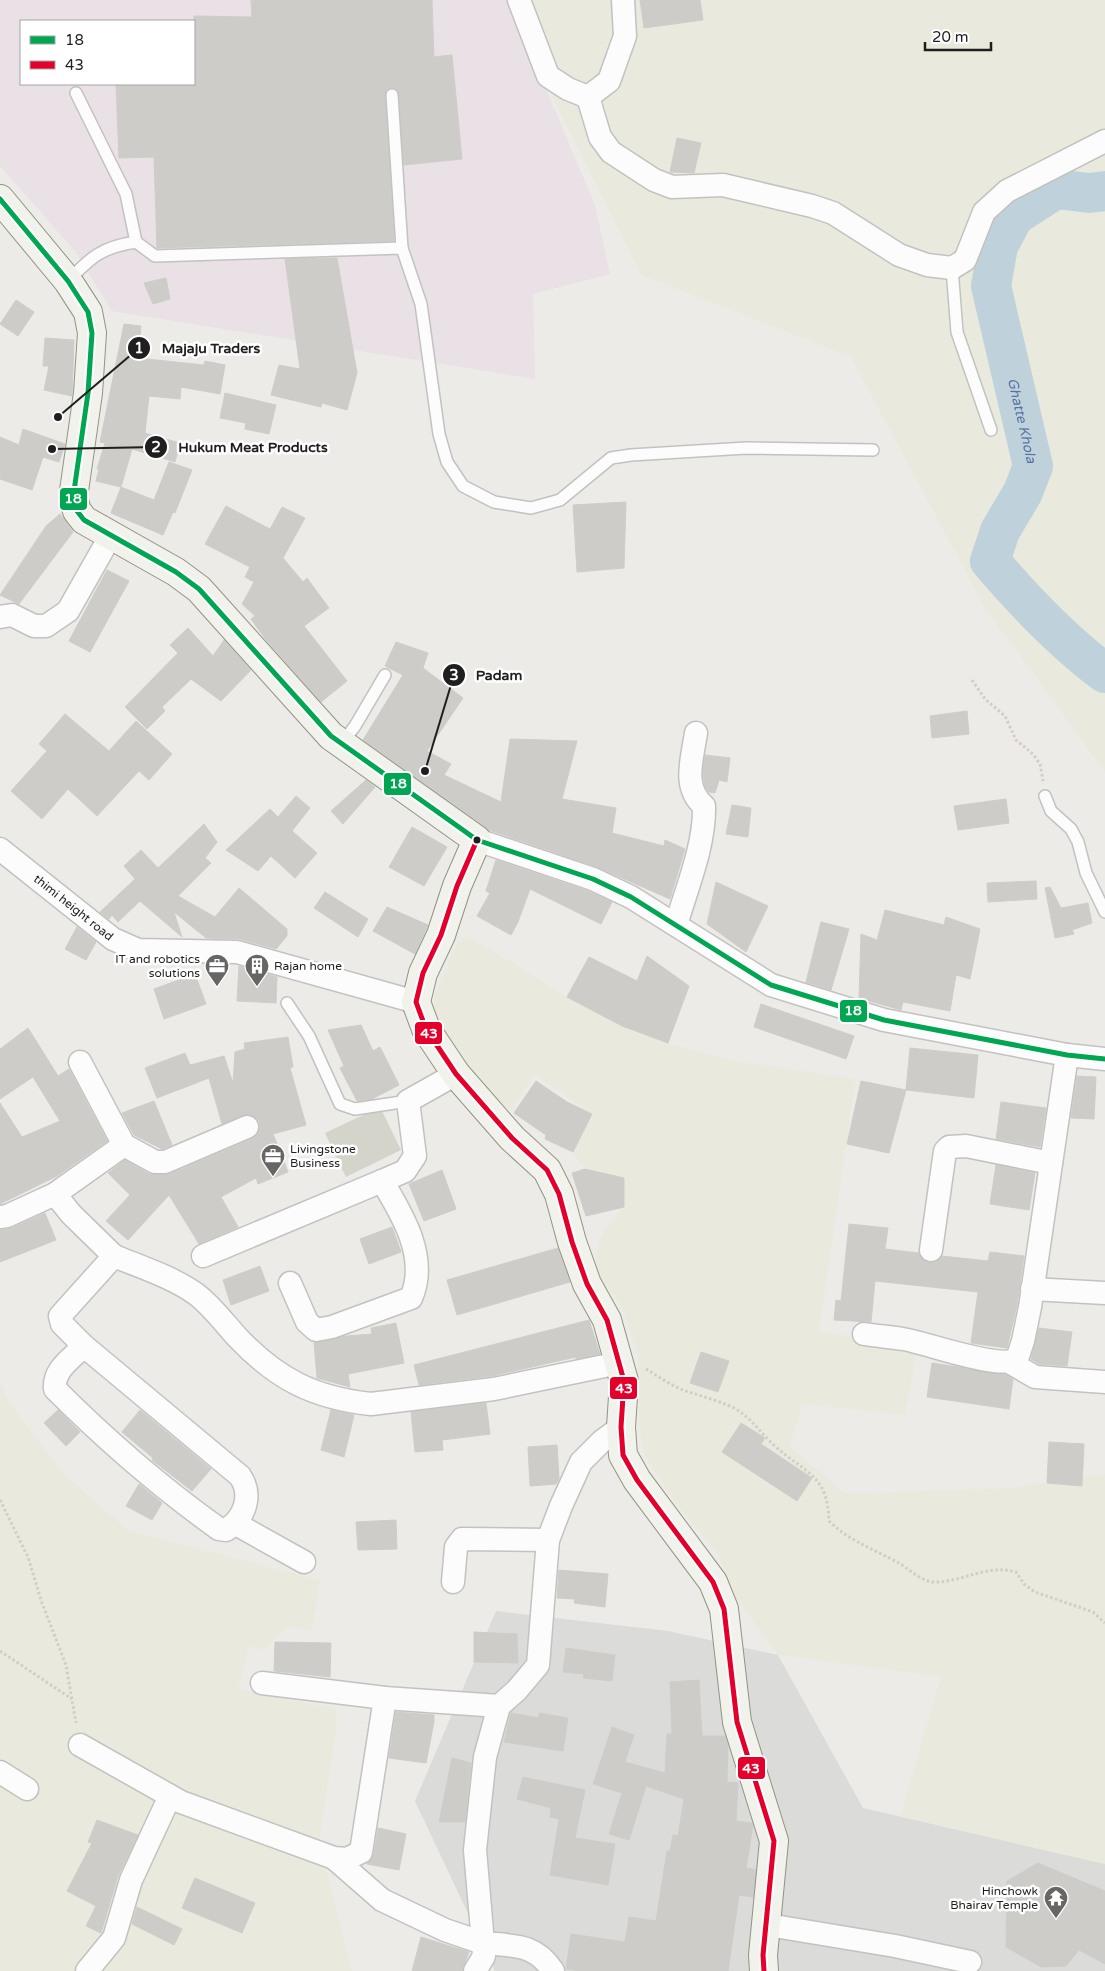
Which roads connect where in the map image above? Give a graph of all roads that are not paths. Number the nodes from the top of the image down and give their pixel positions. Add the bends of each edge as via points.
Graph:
1 (519, 0) edge
2 (624, 0) edge
3 (76, 93) dead end
4 (392, 95) dead end
5 (588, 97) junction
6 (1105, 141) edge
7 (0, 198) edge
8 (136, 242) junction
9 (402, 248) junction
10 (952, 268) junction
11 (65, 278) junction
12 (991, 430) dead end
13 (873, 450) dead end
14 (111, 535) junction
15 (0, 616) edge
16 (385, 675) dead end
17 (696, 733) dead end
18 (342, 744) junction
19 (1045, 796) road end
20 (477, 840) junction
21 (0, 849) edge
22 (1105, 912) edge
23 (676, 925) junction
24 (416, 1002) junction
25 (286, 1003) dead end
26 (1067, 1055) junction
27 (1105, 1060) edge
28 (80, 1062) dead end
29 (456, 1074) junction
30 (408, 1101) junction
31 (247, 1127) dead end
32 (124, 1145) junction
33 (1051, 1163) junction
34 (382, 1180) junction
35 (55, 1194) junction
36 (0, 1217) edge
37 (930, 1250) dead end
38 (114, 1256) junction
39 (203, 1256) dead end
40 (290, 1283) dead end
41 (1032, 1290) junction
42 (1105, 1293) edge
43 (864, 1334) dead end
44 (84, 1346) junction
45 (619, 1363) junction
46 (1010, 1363) junction
47 (1105, 1382) edge
48 (621, 1427) junction
49 (236, 1524) junction
50 (548, 1540) junction
51 (304, 1562) dead end
52 (453, 1582) dead end
53 (262, 1683) dead end
54 (385, 1698) junction
55 (499, 1706) junction
56 (80, 1745) road end
57 (0, 1772) edge
58 (27, 1789) dead end
59 (170, 1796) junction
60 (334, 1858) junction
61 (768, 1925) junction
62 (483, 1943) junction
63 (970, 1962) dead end
64 (87, 1971) edge
65 (475, 1971) edge
66 (553, 1971) edge
67 (764, 1971) edge

1 - 5 street via 548,76
2 - 5 street via 625,36 609,81
3 - 8 lane via 126,194
4 - 9 lane
5 - 10 street via 600,137 611,152 654,180 672,187 723,185 812,206 833,213 899,255 927,265
6 - 10 street via 1007,191 984,212 965,260
7 - 11 street
8 - 9 lane via 155,256
8 - 11 lane via 114,246 93,256
9 - 13 lane via 421,304 439,434 447,462 463,486 494,502 531,508 560,500 611,458 631,455 746,448
10 - 12 lane via 957,332
11 - 14 street via 88,312 92,333 88,392 73,498 77,512 84,520
14 - 15 street via 68,610 46,626 34,626 12,616
14 - 18 street via 199,589 331,736
16 - 18 lane
17 - 23 street via 690,780 692,792 704,806 705,816
18 - 20 street
19 - 22 lane via 1051,811 1071,829 1078,842 1086,873
20 - 23 street via 593,879
20 - 24 street via 423,973
21 - 24 street, thimi height road via 113,939 138,950 237,952
23 - 26 street via 771,985 884,1020
24 - 29 street via 426,1029
25 - 30 lane via 309,1036 340,1104 355,1109
26 - 27 street
26 - 33 street
28 - 32 street
29 - 30 street
29 - 45 street via 512,1138 547,1170 559,1194 587,1284 607,1320
30 - 34 street via 415,1156 405,1171
31 - 32 street via 165,1162 155,1162
32 - 35 street
33 - 37 street via 966,1146 949,1147 945,1150
33 - 41 street
34 - 39 street
34 - 40 street via 406,1220 412,1242 417,1286 411,1298 316,1330 307,1322
35 - 36 street
35 - 38 street
38 - 44 street via 60,1316 62,1324
38 - 45 street via 183,1285 198,1296 253,1354 282,1377 308,1389 355,1402 371,1404 494,1389
41 - 42 street
41 - 46 street via 1024,1341 1017,1360
43 - 46 street via 904,1339 994,1362
44 - 49 street via 240,1476 248,1496
44 - 49 street via 58,1372 55,1390 96,1431 179,1500 219,1529 226,1530
45 - 48 street via 624,1381
46 - 47 street via 1036,1377
48 - 50 street via 581,1462
48 - 61 street via 623,1455 714,1582 724,1609 737,1722 774,1841
49 - 51 street
50 - 52 street via 462,1540 456,1547
50 - 55 street via 538,1665
53 - 54 street
54 - 55 street
54 - 60 street via 361,1852 346,1859
55 - 62 street via 485,1757 475,1850
56 - 59 street
57 - 58 street
59 - 60 street
59 - 64 street via 131,1880 114,1938
60 - 62 street via 382,1900 445,1930
61 - 63 street
61 - 67 street
62 - 65 street via 484,1956
62 - 66 street via 529,1948 546,1960

